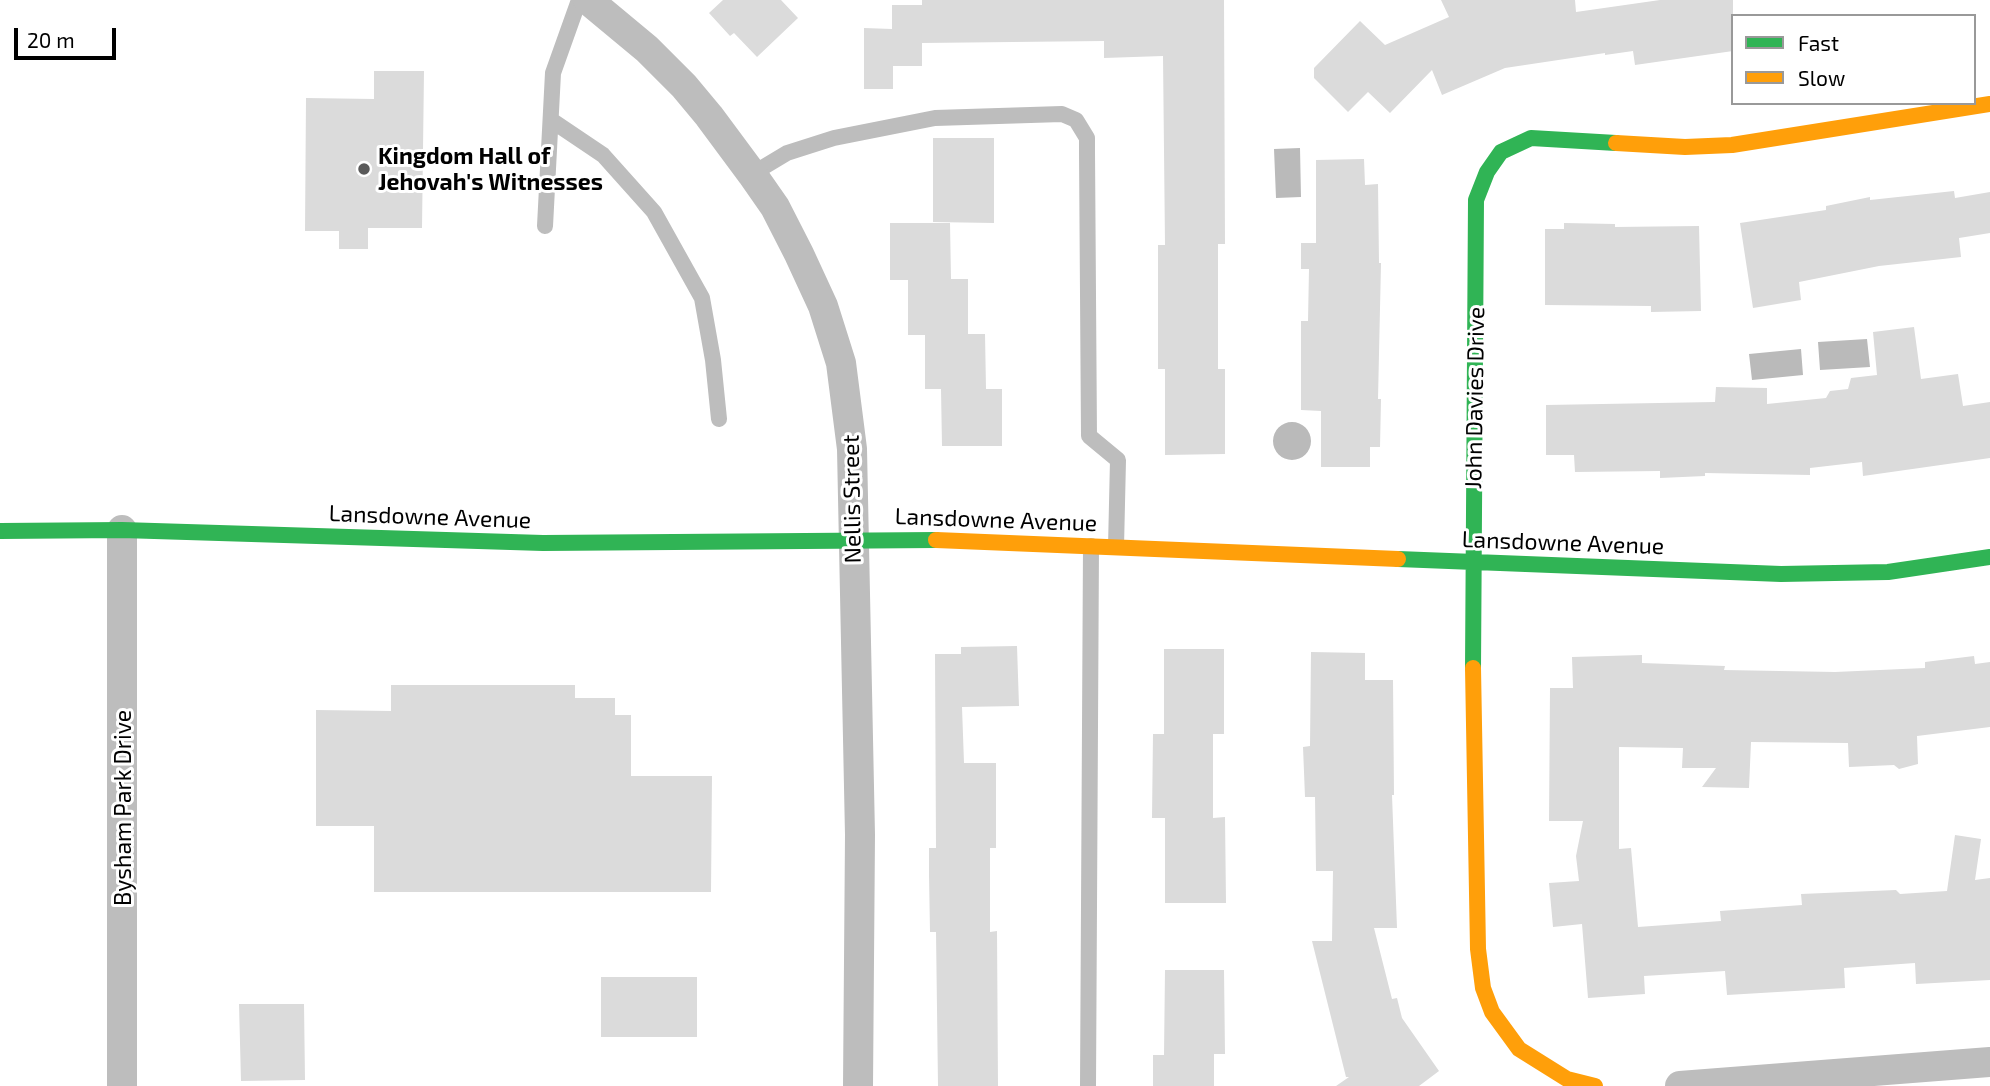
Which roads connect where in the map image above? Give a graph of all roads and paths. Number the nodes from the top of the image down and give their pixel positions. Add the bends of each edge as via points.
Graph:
1 (579, 0) edge
2 (589, 0) edge
3 (1990, 104) edge
4 (551, 120) junction
5 (752, 174) junction
6 (545, 226) dead end
7 (719, 419) dead end
8 (122, 530) junction
9 (0, 531) edge
10 (852, 541) junction
11 (1091, 545) junction
12 (1116, 547) junction
13 (1990, 557) edge
14 (1473, 562) junction
15 (1990, 1062) edge
16 (122, 1086) edge
17 (858, 1086) edge
18 (1088, 1086) edge
19 (1595, 1086) edge
20 (1680, 1086) edge

1 - 4 lane via 553,73
2 - 5 street, Nellis Street via 684,86
3 - 14 main road, John Davies Drive via 1732,145 1685,147 1531,138 1501,152 1476,200
4 - 6 lane
4 - 7 lane via 603,155 654,212 702,298
5 - 10 street, Nellis Street via 799,254 823,306 841,363 852,449
5 - 12 lane via 786,153 835,138 935,118 1062,114 1079,123 1087,138 1089,436 1118,460
8 - 9 main road, Lansdowne Avenue
8 - 10 main road, Lansdowne Avenue via 543,543
8 - 16 street, Bysham Park Drive
10 - 11 main road, Lansdowne Avenue
10 - 17 street, Nellis Street via 860,835
11 - 12 main road, Lansdowne Avenue
11 - 18 lane
12 - 14 main road, Lansdowne Avenue
13 - 14 main road, Lansdowne Avenue via 1888,572 1781,574
14 - 19 main road, John Davies Drive via 1477,924 1483,988 1492,1012 1519,1049 1567,1079
15 - 20 street

